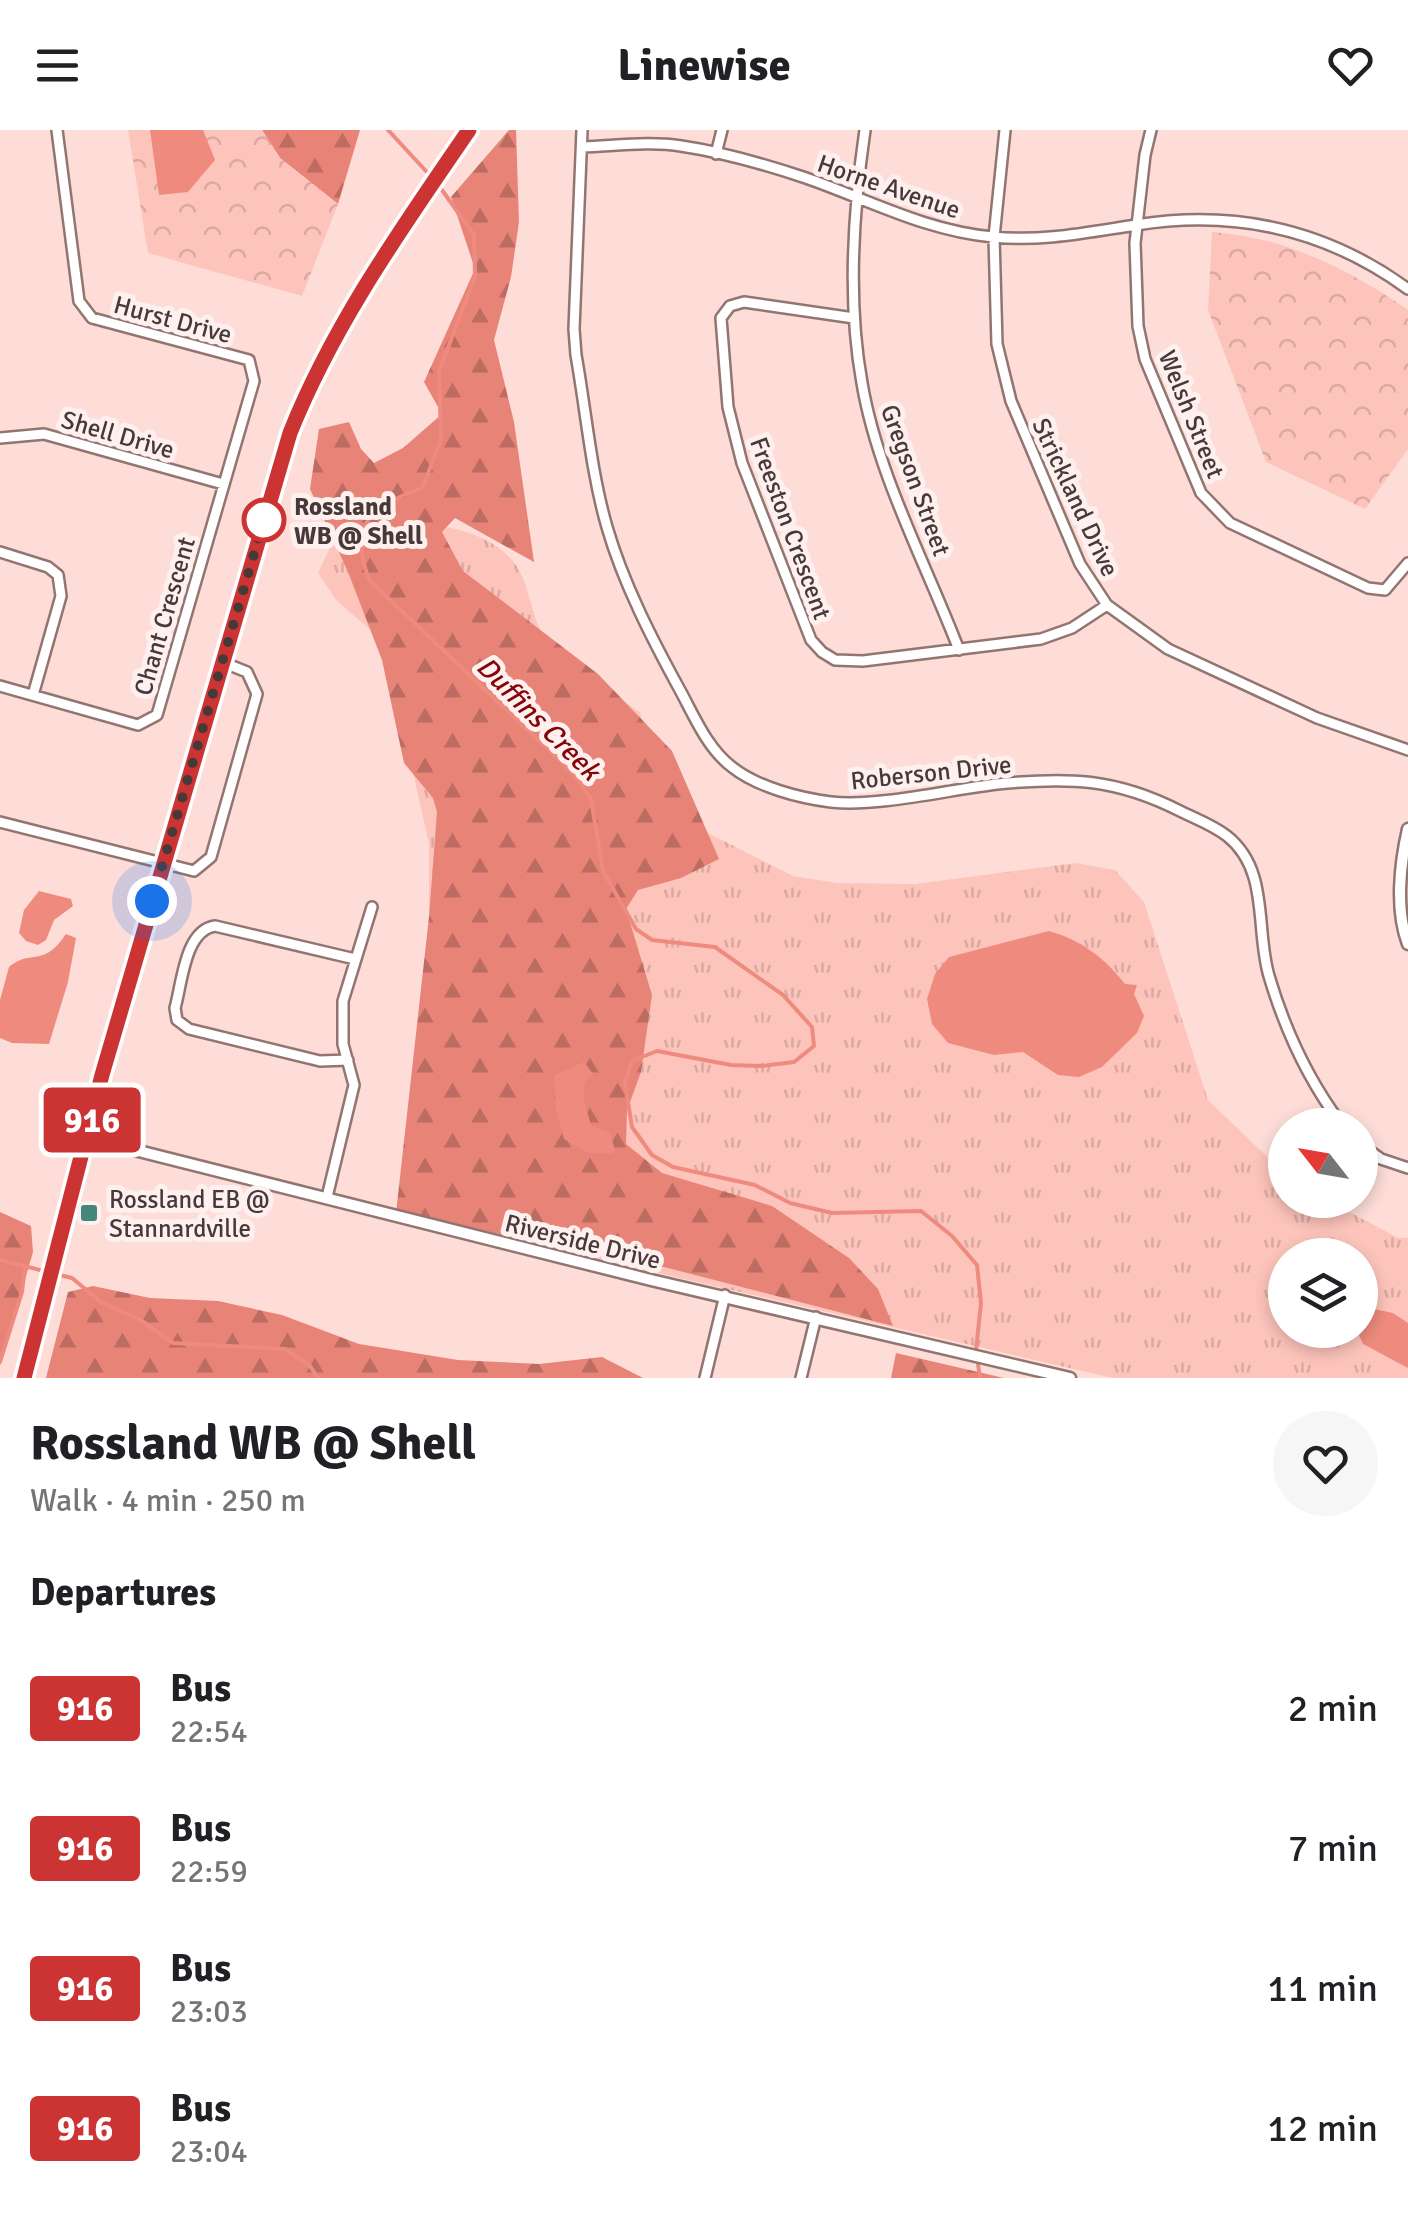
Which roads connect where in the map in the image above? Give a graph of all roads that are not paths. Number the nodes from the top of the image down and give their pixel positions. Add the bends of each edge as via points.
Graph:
1 (57, 130) edge
2 (469, 130) edge
3 (582, 130) edge
4 (722, 130) edge
5 (865, 130) edge
6 (1005, 130) edge
7 (1151, 130) edge
8 (583, 147) junction
9 (716, 154) junction
10 (856, 199) junction
11 (1136, 224) junction
12 (994, 237) junction
13 (1408, 289) edge
14 (854, 318) junction
15 (0, 438) edge
16 (223, 484) junction
17 (0, 552) edge
18 (1408, 563) edge
19 (1107, 605) junction
20 (959, 650) junction
21 (222, 662) junction
22 (0, 686) edge
23 (32, 695) junction
24 (1408, 750) edge
25 (0, 822) edge
26 (1408, 829) edge
27 (162, 865) junction
28 (372, 907) dead end
29 (1408, 944) edge
30 (355, 959) junction
31 (348, 1060) junction
32 (1331, 1108) edge
33 (88, 1138) junction
34 (1378, 1158) edge
35 (1408, 1168) edge
36 (327, 1197) junction
37 (725, 1295) junction
38 (816, 1317) junction
39 (24, 1378) edge
40 (705, 1378) edge
41 (801, 1378) edge
42 (1070, 1378) edge

1 - 16 street, Hurst Drive via 79,301 92,318 249,360 254,381
2 - 21 main road via 352,304 312,376
3 - 8 street, Roberson Drive
4 - 9 street
5 - 10 street, Gregson Street
6 - 12 street, Strickland Drive
7 - 11 street
8 - 9 street, Horne Avenue via 678,146
8 - 32 street, Roberson Drive via 574,329 606,526 708,740 729,766 752,780 831,802 1091,780 1123,786 1222,832 1249,860 1268,971 1286,1029
9 - 10 street, Horne Avenue
10 - 12 street, Horne Avenue via 911,220
10 - 14 street, Gregson Street
11 - 12 street, Horne Avenue via 1070,236
11 - 13 street, Horne Avenue via 1223,218 1301,233 1373,263
11 - 18 street, Welsh Street via 1136,308 1146,359 1201,493 1230,523 1368,588 1385,590
12 - 19 street, Strickland Drive via 997,344 1011,401 1080,564
14 - 20 street, Gregson Street via 881,454
14 - 20 street, Freeston Crescent via 744,302 720,318 728,407 754,500 810,640 822,652 835,660 863,661
15 - 16 street, Shell Drive via 44,434
16 - 23 street, Chant Crescent via 157,715 138,725
17 - 23 street via 58,574 61,596
19 - 20 street, Freeston Crescent via 1041,638
19 - 24 street, Strickland Drive via 1198,664
21 - 27 main road
21 - 27 street via 248,672 256,694 211,857 194,871
22 - 23 street, Chant Crescent
25 - 27 street
26 - 29 street via 1401,900
27 - 33 main road
28 - 30 street
30 - 31 street via 340,1024
30 - 31 street via 207,926 196,935 175,1008 188,1029 320,1061
31 - 36 street via 354,1085
33 - 36 street, Riverside Drive
33 - 39 main road
34 - 35 street
36 - 37 street, Riverside Drive
37 - 38 street, Riverside Drive
37 - 40 street
38 - 41 street
38 - 42 street, Riverside Drive

